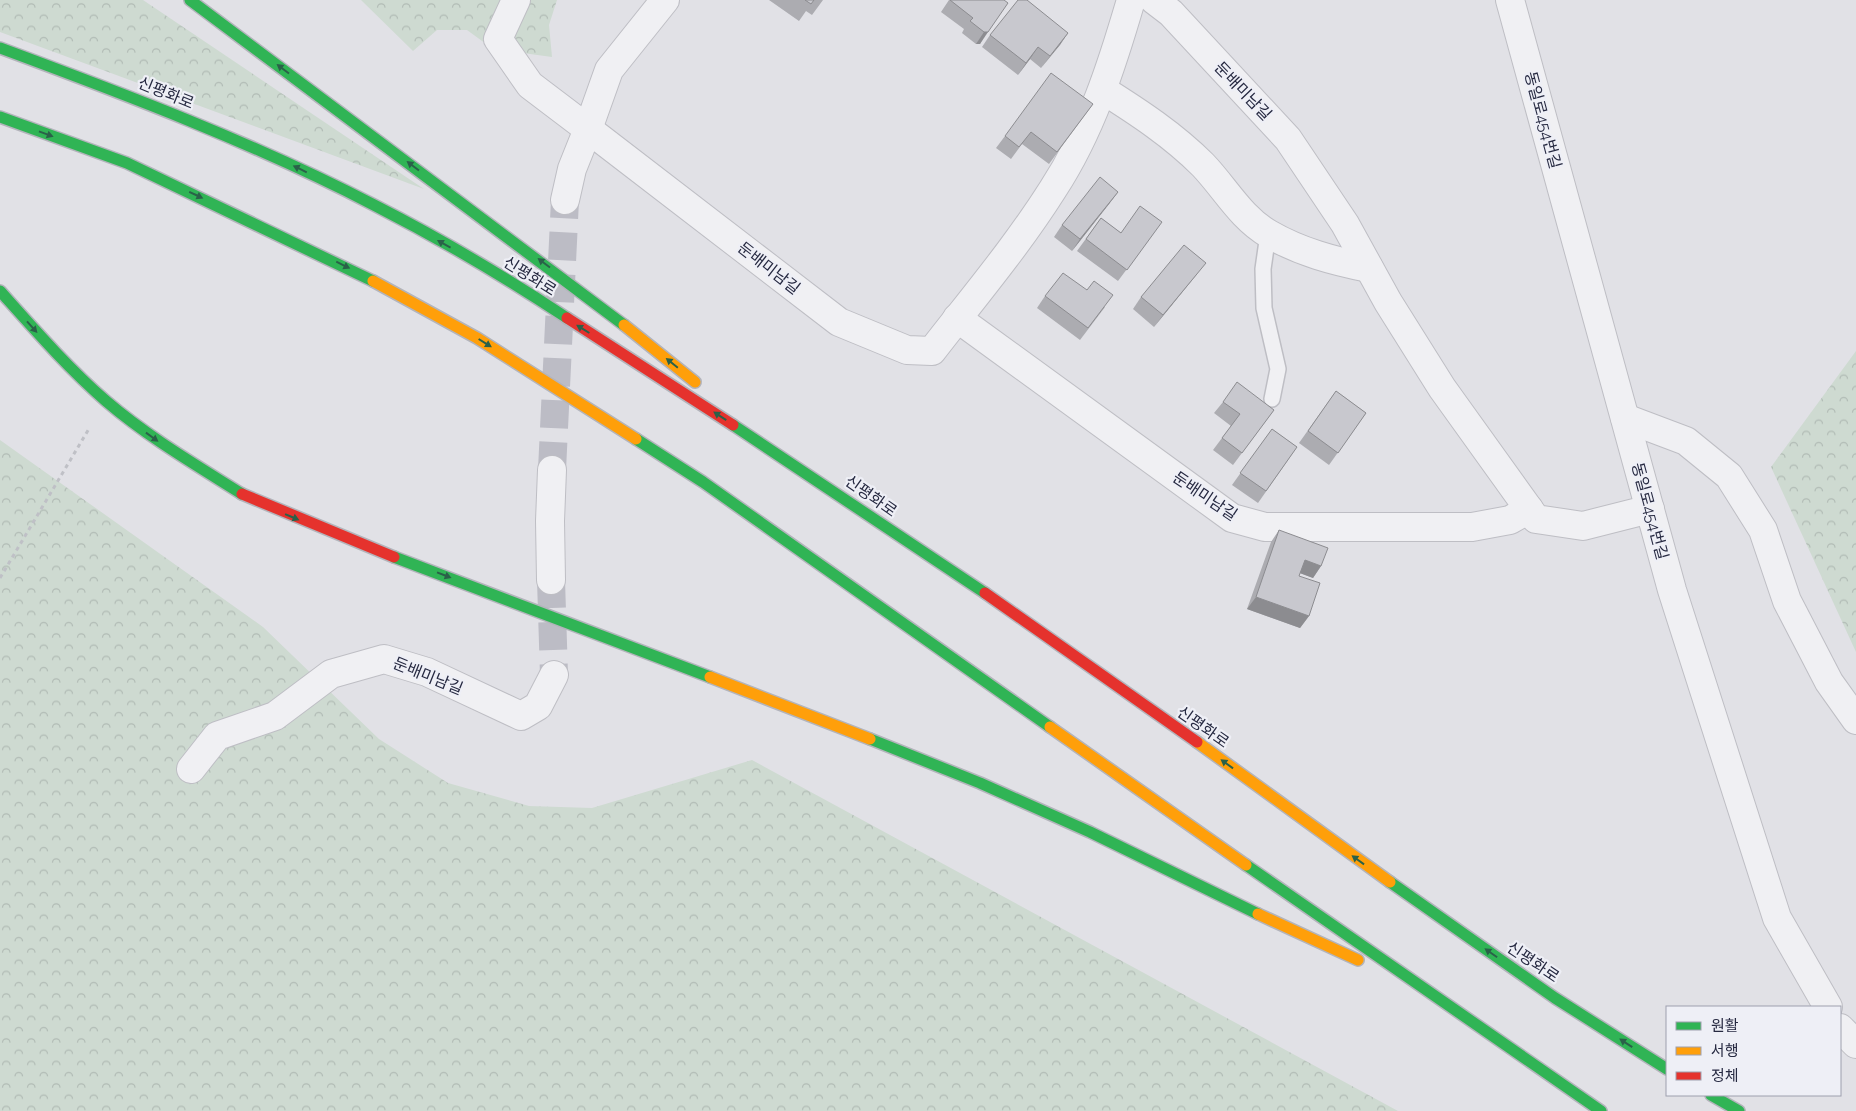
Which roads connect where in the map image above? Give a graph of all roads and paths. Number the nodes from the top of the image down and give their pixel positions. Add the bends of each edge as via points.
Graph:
1 (190, 0) edge
2 (516, 0) edge
3 (665, 0) edge
4 (1131, 0) edge
5 (1154, 0) edge
6 (1510, 0) edge
7 (0, 48) edge
8 (1103, 90) junction
9 (0, 117) edge
10 (588, 129) junction
11 (565, 200) tunnel mouth
12 (1268, 234) junction
13 (1369, 268) junction
14 (0, 291) edge
15 (957, 318) junction
16 (706, 391) dead end
17 (1272, 399) dead end
18 (106, 401) junction
19 (721, 403) dead end
20 (1625, 418) junction
21 (552, 470) tunnel mouth
22 (805, 471) junction
23 (1529, 509) junction
24 (1650, 509) junction
25 (0, 578) edge
26 (552, 580) tunnel mouth
27 (554, 675) tunnel mouth
28 (1856, 720) edge
29 (190, 769) dead end
30 (1431, 994) junction
31 (1827, 1006) edge
32 (1841, 1029) edge
33 (1856, 1044) edge
34 (1666, 1068) edge
35 (1713, 1096) edge
36 (1601, 1111) edge
37 (1739, 1111) edge

16 -> 1 highway via 600,305
2 - 10 street via 498,39 530,85
3 - 10 street via 609,70
4 - 8 street, 둔배미남길
5 - 13 street, 둔배미남길 via 1171,13 1288,139 1345,224
6 - 20 street, 동일로454번길
22 -> 7 highway, 신평화로 via 479,263 376,205 253,146
8 - 12 street via 1155,123 1203,166 1244,214
8 - 15 street, 둔배미남길 via 1054,188
9 -> 30 highway via 126,163 354,270 477,338 703,482
10 - 11 street via 572,169
10 - 15 street, 둔배미남길 via 839,322 907,350 932,351
12 - 13 street via 1326,260
12 - 17 lane via 1263,269 1264,308 1278,369
13 - 23 street, 둔배미남길 via 1442,388
14 -> 18 highway via 55,352
15 - 23 street, 둔배미남길 via 1232,518 1264,527 1472,527 1510,520
18 - 25 path
18 -> 30 highway via 200,469 288,516 783,704 980,783
19 - 22 highway
20 - 24 street, 동일로454번길
20 - 28 street via 1686,441 1729,476 1763,530 1787,601 1829,682
21 - 26 street
34 -> 22 highway, 신평화로 via 1522,975 1381,877 1228,764
23 - 24 street, 둔배미남길 via 1536,519 1583,526
24 - 31 street, 동일로454번길 via 1672,590 1777,918
27 - 29 street, 둔배미남길 via 538,706 521,716 427,672 384,659 331,674 275,716 216,736
30 - 36 highway
32 - 33 street
35 - 37 highway

